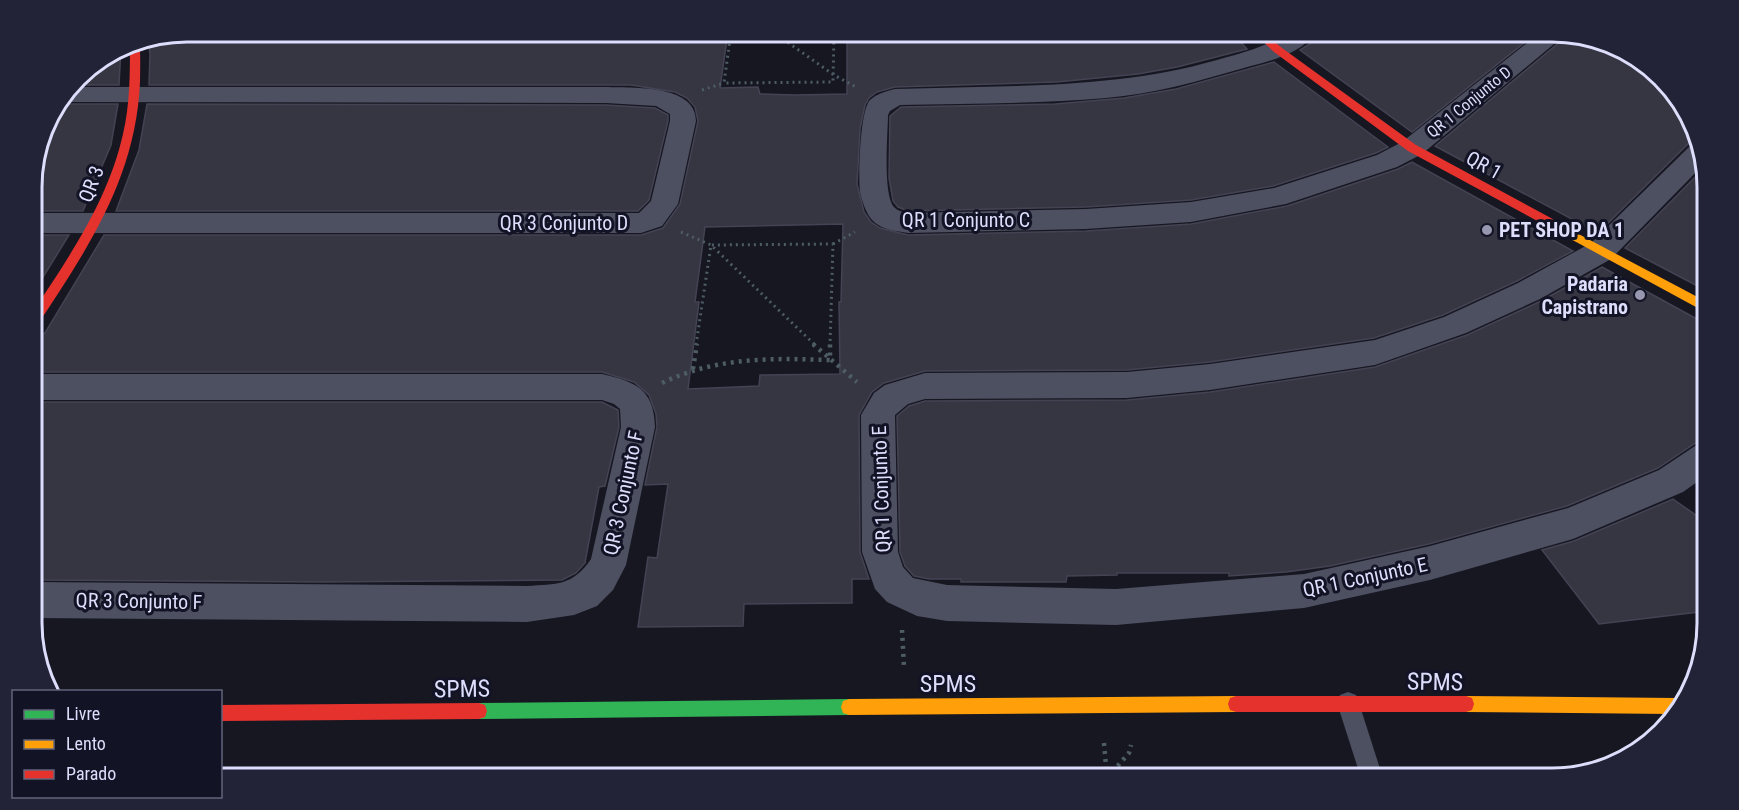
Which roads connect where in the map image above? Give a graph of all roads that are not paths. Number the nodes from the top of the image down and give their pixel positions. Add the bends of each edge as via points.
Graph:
1 (1269, 42) edge
2 (1290, 42) edge
3 (1542, 42) edge
4 (1278, 50) junction
5 (135, 52) edge
6 (76, 95) edge
7 (134, 95) junction
8 (1412, 148) junction
9 (1694, 158) edge
10 (42, 223) edge
11 (97, 223) junction
12 (1601, 251) junction
13 (1697, 303) edge
14 (42, 308) edge
15 (42, 387) edge
16 (1697, 463) edge
17 (42, 600) edge
18 (1348, 703) junction
19 (1671, 706) edge
20 (222, 713) edge
21 (1369, 768) edge

1 - 4 street, QR 1
2 - 4 street
3 - 8 street, QR 1 Conjunto D
4 - 8 street, QR 1
4 - 8 street, QR 1 Conjunto C via 1206,71 1106,90 895,97 882,104 875,115 874,191 879,208 895,221 908,223 1191,212 1276,197 1387,161
5 - 7 street, QR 3
6 - 7 street, QR 3 Conjunto D
7 - 11 street, QR 3 via 126,145
7 - 11 street, QR 3 Conjunto D via 606,95 670,101 683,112 683,121 664,204 652,219 624,224
8 - 12 street, QR 1
9 - 12 street, QR 1 Conjunto E
10 - 11 street, QR 3 Conjunto D
11 - 14 street, QR 3
12 - 13 street, QR 1
12 - 16 street, QR 1 Conjunto E via 1529,291 1455,325 1375,352 1210,378 1127,385 925,386 903,390 883,404 878,415 880,552 888,577 900,590 917,598 947,603 1116,607 1304,591 1430,563 1573,523 1671,481
15 - 17 street, QR 3 Conjunto F via 602,387 624,392 639,411 608,565 599,581 578,596 527,604
18 - 19 street, SPMS
18 - 20 street, SPMS
18 - 21 lane

